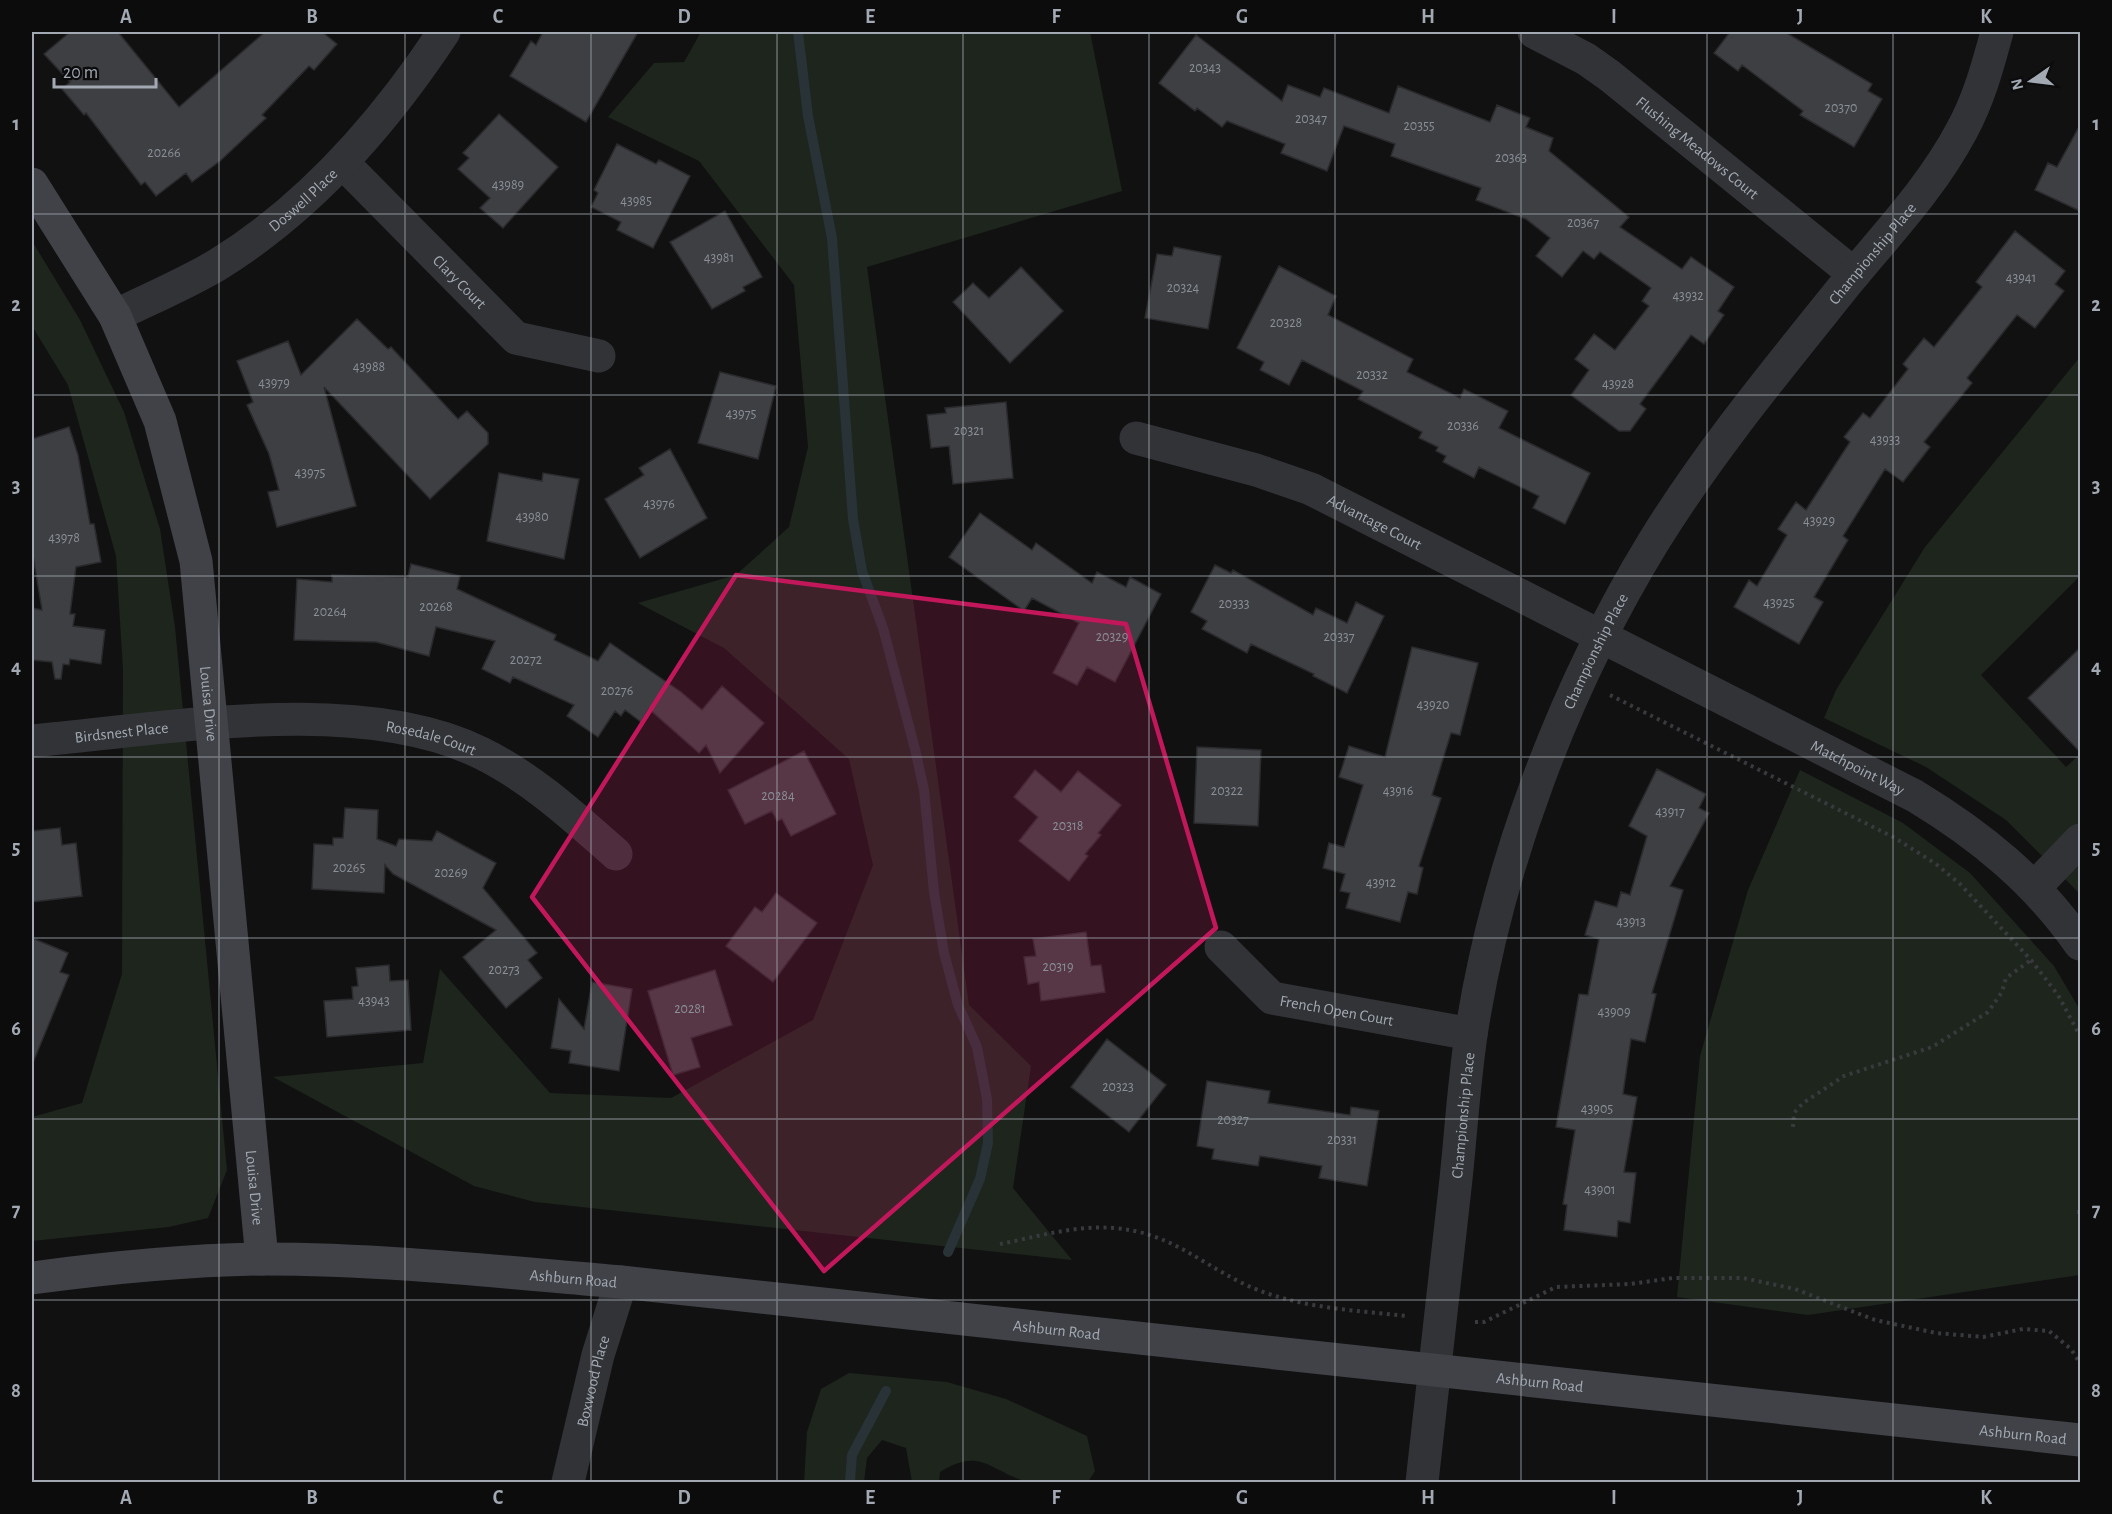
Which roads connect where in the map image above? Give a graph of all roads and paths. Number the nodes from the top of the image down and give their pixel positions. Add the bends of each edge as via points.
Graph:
1 (444, 32) edge
2 (1534, 32) edge
3 (1997, 32) edge
4 (344, 164) junction
5 (32, 184) edge
6 (1854, 274) junction
7 (115, 316) junction
8 (599, 356) dead end
9 (1136, 438) dead end
10 (1601, 636) junction
11 (1580, 680) junction
12 (211, 724) junction
13 (32, 741) edge
14 (2080, 840) edge
15 (616, 854) dead end
16 (2035, 887) junction
17 (2080, 944) edge
18 (1221, 947) dead end
19 (2031, 960) junction
20 (1471, 1034) junction
21 (2080, 1036) edge
22 (1793, 1126) dead end
23 (1000, 1244) dead end
24 (262, 1259) junction
25 (32, 1278) edge
26 (621, 1282) junction
27 (1440, 1319) junction
28 (2080, 1363) edge
29 (1434, 1371) junction
30 (2080, 1440) edge
31 (568, 1482) edge
32 (1422, 1482) edge

1 - 4 street, Doswell Place
2 - 6 street, Flushing Meadows Court via 1610,76
3 - 6 street, Championship Place via 1986,74 1963,128 1933,178
4 - 7 street, Doswell Place via 216,265
4 - 8 street, Clary Court via 516,338
5 - 7 street, Louisa Drive
6 - 10 street, Championship Place via 1702,469 1654,542
7 - 12 street, Louisa Drive via 160,421 196,561
9 - 10 street, Advantage Court via 1311,489
10 - 11 street, Championship Place
10 - 16 street, Matchpoint Way via 1915,796 1964,826
11 - 19 path via 1895,838 1960,884
11 - 20 street, Championship Place via 1548,752 1519,836
12 - 13 street, Birdsnest Place
12 - 15 street, Rosedale Court via 352,721 403,727 445,738 518,774
12 - 24 street, Louisa Drive
14 - 16 street
16 - 17 street, Matchpoint Way
18 - 20 street, French Open Court via 1272,998
19 - 21 path via 2058,995
19 - 22 path via 2006,978 2002,992 1981,1017 1932,1047 1844,1076 1803,1103 1794,1113
20 - 27 street, Championship Place
23 - 27 path via 1113,1228 1161,1237 1243,1284 1303,1305
24 - 25 street, Ashburn Road via 98,1269
24 - 26 street, Ashburn Road via 418,1265
26 - 29 street, Ashburn Road
26 - 31 street, Boxwood Place via 598,1354
27 - 28 path via 1484,1322 1556,1287 1673,1278 1743,1278 1795,1289 1875,1320 1936,1334 1983,1337 2023,1329 2049,1330 2071,1349
27 - 29 street, Championship Place
29 - 30 street, Ashburn Road
29 - 32 street, Championship Place

